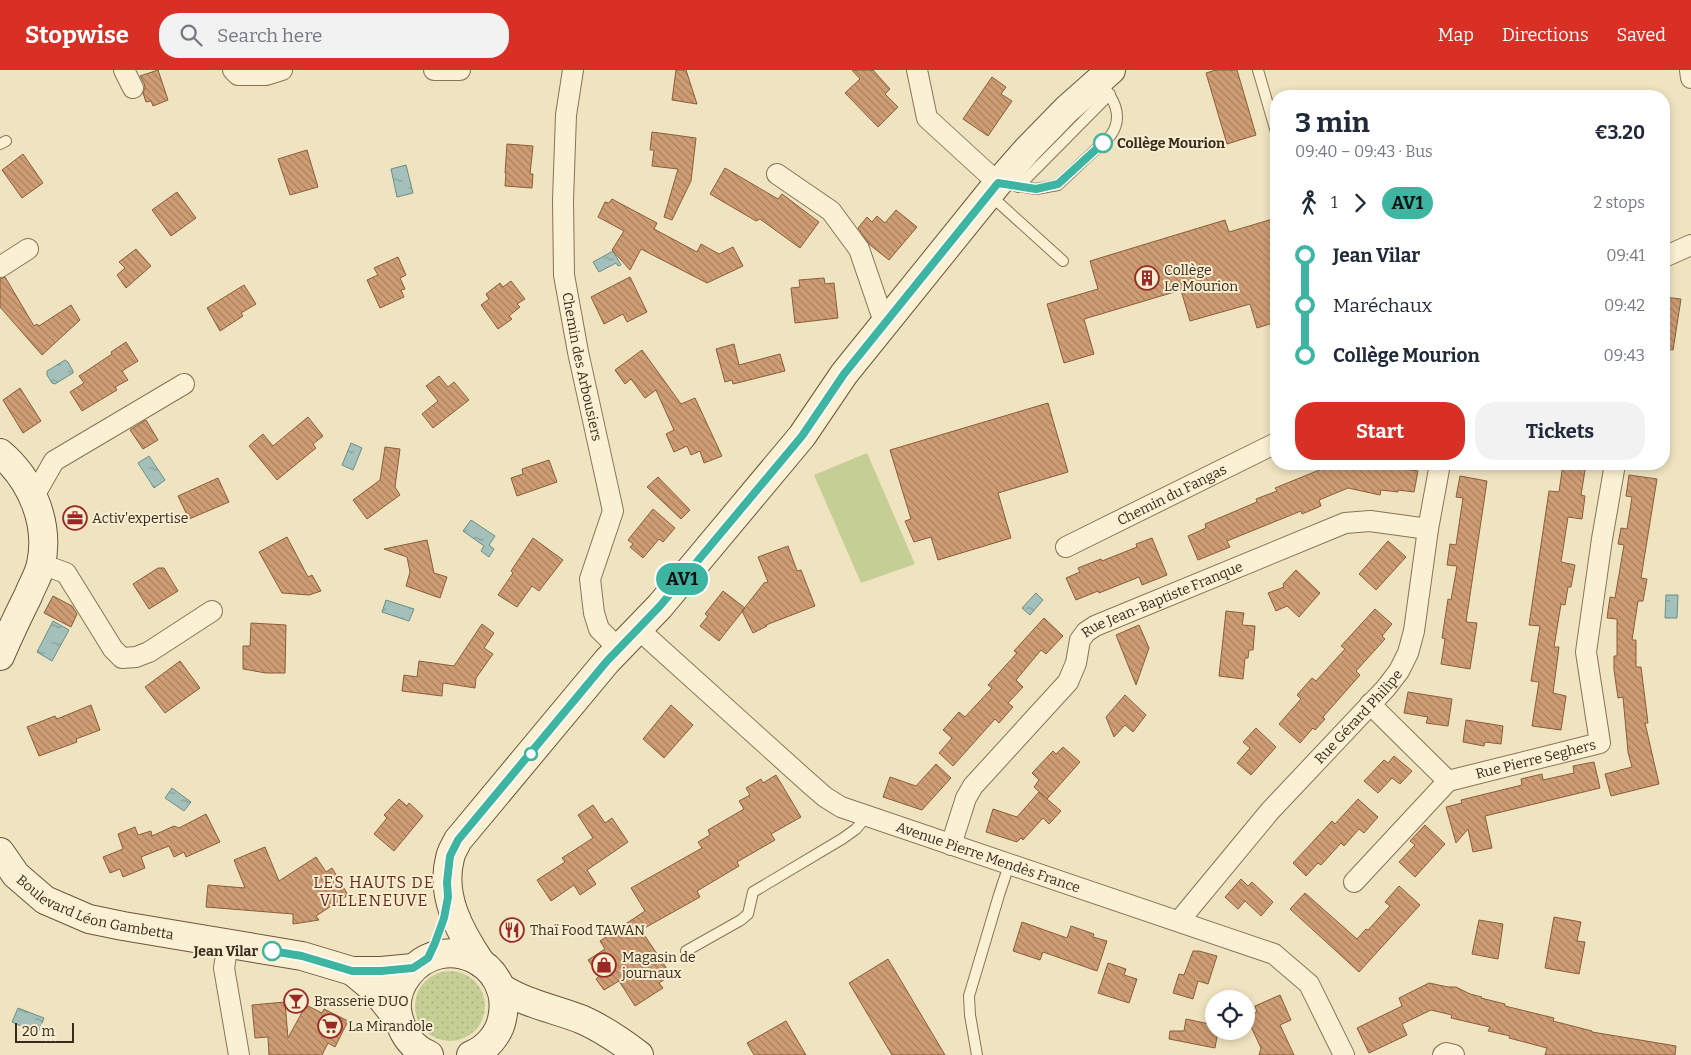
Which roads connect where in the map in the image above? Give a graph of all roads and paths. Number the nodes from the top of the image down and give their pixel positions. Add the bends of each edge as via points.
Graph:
1 (124, 70) edge
2 (233, 70) edge
3 (282, 70) edge
4 (434, 70) edge
5 (460, 70) edge
6 (573, 70) edge
7 (917, 70) edge
8 (1258, 70) edge
9 (1690, 70) edge
10 (1691, 78) edge
11 (1107, 81) edge
12 (133, 88) dead end
13 (1270, 111) edge
14 (777, 174) dead end
15 (1001, 188) junction
16 (1691, 245) edge
17 (28, 249) dead end
18 (1670, 254) edge
19 (1064, 261) dead end
20 (0, 267) edge
21 (885, 325) junction
22 (184, 384) dead end
23 (1270, 446) edge
24 (2, 456) edge
25 (1439, 470) edge
26 (1614, 470) edge
27 (34, 496) junction
28 (1428, 529) junction
29 (1066, 547) dead end
30 (41, 564) junction
31 (212, 611) dead end
32 (628, 640) junction
33 (0, 656) edge
34 (1370, 704) junction
35 (1448, 781) junction
36 (866, 817) junction
37 (951, 845) junction
38 (0, 852) edge
39 (1009, 865) junction
40 (1354, 882) dead end
41 (448, 897) junction
42 (1179, 921) junction
43 (228, 944) junction
44 (686, 951) dead end
45 (421, 963) junction
46 (481, 963) junction
47 (352, 971) junction
48 (500, 987) junction
49 (562, 1014) junction
50 (497, 1032) junction
51 (410, 1042) edge
52 (239, 1055) edge
53 (471, 1055) edge
54 (639, 1055) edge
55 (977, 1055) edge
56 (1344, 1055) edge
57 (1443, 1055) edge
58 (1454, 1055) edge

1 - 12 street
2 - 3 street via 238,75
4 - 5 street
6 - 32 street, Chemin des Arbousiers via 566,115 564,275 613,511 590,579 599,629
7 - 15 street via 927,118
8 - 13 lane
9 - 10 street
11 - 15 street via 1040,136
11 - 15 lane via 1118,120 1111,135 1058,184 1036,189
14 - 21 street via 830,211 859,249
15 - 19 lane
15 - 21 street
16 - 18 street
17 - 20 street
21 - 32 street via 844,374 802,436
22 - 27 street via 54,461
23 - 29 street, Chemin du Fangas
24 - 27 street via 22,476
25 - 28 street, Rue Gérard Philipe
26 - 35 street, Rue Pierre Seghers via 1586,652 1600,742
27 - 30 street via 42,529
28 - 34 street, Rue Gérard Philipe via 1420,595 1408,653 1399,671
28 - 37 street, Rue Jean-Baptiste Franque via 1370,521 1345,523 1095,626 1080,640 1068,682 973,786
30 - 31 street via 66,573 113,649 122,658 149,652
30 - 33 street
32 - 36 street, Avenue Pierre Mendès France via 650,639 825,797
32 - 41 street via 458,840 450,856
34 - 35 street
34 - 42 street, Rue Gérard Philipe via 1270,811
35 - 40 street
36 - 37 street, Avenue Pierre Mendès France
36 - 44 lane via 842,839 753,892 748,914 742,920
37 - 39 street, Avenue Pierre Mendès France
38 - 43 street, Boulevard Léon Gambetta via 16,875 45,900 72,913 123,926
39 - 42 street, Avenue Pierre Mendès France
39 - 55 lane via 969,996
41 - 45 street via 444,918
41 - 46 street via 464,936
42 - 56 street, Avenue Pierre Mendès France via 1274,954 1309,984
43 - 47 street, Boulevard Léon Gambetta via 302,956
43 - 52 street via 224,968
45 - 46 street, Boulevard Léon Gambetta via 442,954 456,953
45 - 47 street, Boulevard Léon Gambetta via 381,971
45 - 51 street via 405,979 397,1005
46 - 48 street
47 - 51 street, Boulevard Léon Gambetta via 374,990
48 - 49 street via 516,997
48 - 50 street via 504,1010
49 - 50 street via 532,1019
49 - 54 street via 585,1021
50 - 53 street via 487,1045
57 - 58 street

